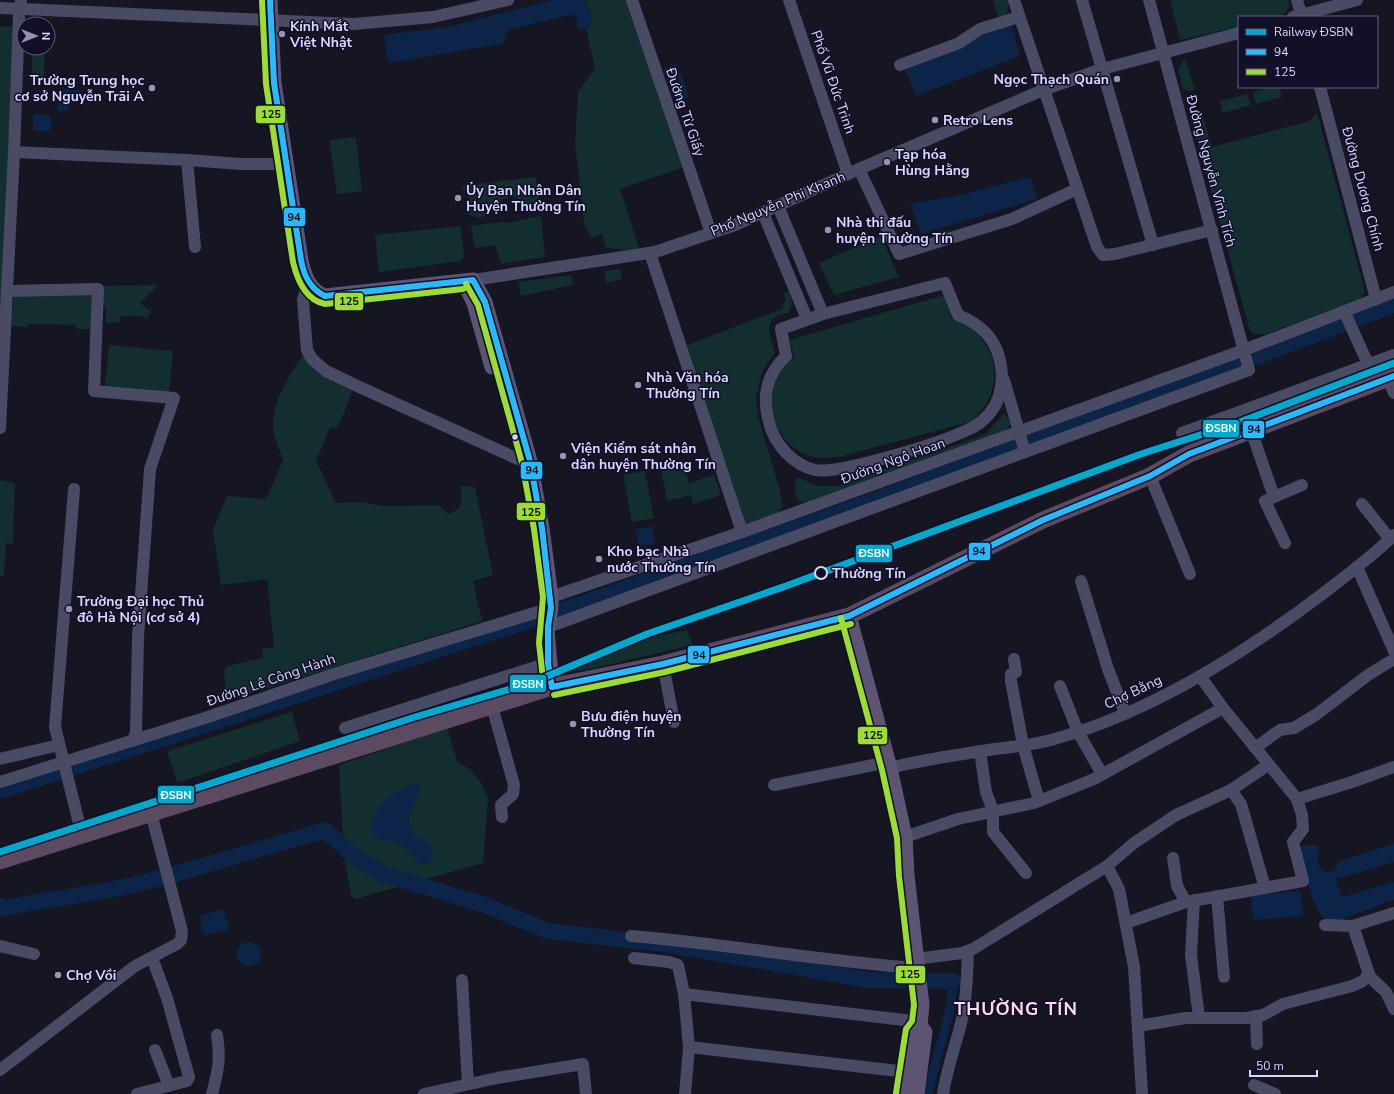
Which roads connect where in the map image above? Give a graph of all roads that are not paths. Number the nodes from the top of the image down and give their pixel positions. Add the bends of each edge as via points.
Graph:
1 (262, 0) edge
2 (270, 0) edge
3 (508, 0) edge
4 (632, 0) edge
5 (789, 0) edge
6 (1014, 0) edge
7 (1082, 0) edge
8 (1149, 0) edge
9 (1297, 0) edge
10 (1357, 0) edge
11 (21, 4) edge
12 (0, 8) edge
13 (1299, 16) edge
14 (1019, 17) junction
15 (270, 21) junction
16 (1238, 33) edge
17 (1163, 53) junction
18 (900, 65) dead end
19 (1102, 69) junction
20 (1320, 88) edge
21 (1043, 90) junction
22 (14, 152) junction
23 (187, 160) junction
24 (286, 164) junction
25 (854, 171) junction
26 (1077, 189) junction
27 (778, 206) junction
28 (763, 213) junction
29 (1212, 230) junction
30 (711, 233) junction
31 (1153, 245) junction
32 (196, 247) dead end
33 (650, 253) junction
34 (468, 280) junction
35 (308, 283) junction
36 (8, 291) junction
37 (1394, 292) edge
38 (1376, 299) junction
39 (823, 314) junction
40 (1347, 317) junction
41 (807, 319) junction
42 (1244, 350) junction
43 (1394, 355) edge
44 (1368, 364) junction
45 (1002, 375) junction
46 (1392, 383) edge
47 (0, 428) edge
48 (1251, 430) junction
49 (1018, 432) junction
50 (1182, 433) dead end
51 (1025, 452) junction
52 (525, 461) junction
53 (1150, 476) junction
54 (1302, 485) dead end
55 (74, 489) dead end
56 (1274, 497) junction
57 (1362, 504) dead end
58 (742, 532) junction
59 (1392, 537) edge
60 (1285, 543) dead end
61 (1357, 567) junction
62 (1190, 574) dead end
63 (1082, 581) dead end
64 (549, 605) junction
65 (849, 616) junction
66 (548, 627) junction
67 (1394, 651) edge
68 (1014, 659) dead end
69 (1394, 659) edge
70 (548, 664) junction
71 (663, 664) junction
72 (1200, 676) junction
73 (1060, 686) dead end
74 (552, 687) junction
75 (492, 706) junction
76 (1223, 708) junction
77 (1125, 713) junction
78 (674, 722) dead end
79 (345, 728) dead end
80 (1078, 732) junction
81 (133, 741) junction
82 (59, 745) junction
83 (1023, 746) junction
84 (1255, 748) junction
85 (980, 752) junction
86 (0, 759) edge
87 (889, 765) junction
88 (1268, 765) junction
89 (1394, 766) edge
90 (66, 769) junction
91 (1102, 774) junction
92 (0, 782) edge
93 (774, 786) dead end
94 (1231, 790) junction
95 (1297, 799) junction
96 (1039, 801) junction
97 (993, 811) junction
98 (151, 813) junction
99 (502, 817) dead end
100 (82, 835) junction
101 (905, 837) junction
102 (1173, 858) dead end
103 (7, 859) edge
104 (1107, 866) junction
105 (1026, 873) dead end
106 (1265, 888) junction
107 (1217, 896) junction
108 (1190, 901) junction
109 (1394, 913) edge
110 (1126, 923) junction
111 (1325, 925) dead end
112 (1353, 926) junction
113 (631, 936) dead end
114 (0, 946) edge
115 (968, 952) junction
116 (34, 954) dead end
117 (152, 958) junction
118 (634, 958) dead end
119 (916, 964) junction
120 (1369, 973) junction
121 (1224, 977) dead end
122 (462, 980) dead end
123 (1390, 992) edge
124 (684, 994) junction
125 (1394, 1009) edge
126 (1256, 1016) junction
127 (1199, 1017) junction
128 (920, 1024) junction
129 (1138, 1026) junction
130 (217, 1036) dead end
131 (1257, 1044) dead end
132 (689, 1047) junction
133 (155, 1050) dead end
134 (0, 1070) edge
135 (907, 1072) junction
136 (1254, 1085) dead end
137 (169, 1086) junction
138 (472, 1087) edge
139 (137, 1094) edge
140 (212, 1094) edge
141 (424, 1094) edge
142 (586, 1094) edge
143 (685, 1094) edge
144 (904, 1094) edge
145 (916, 1094) edge
146 (943, 1094) edge
147 (1142, 1094) edge
148 (1275, 1094) edge

1 - 15 main road
2 - 15 main road
3 - 15 street via 433,17 394,22 354,24
4 - 30 street, Đường Từ Giấy
5 - 25 street, Phố Vũ Đức Trinh
6 - 14 street
7 - 19 street
8 - 17 street, Đường Nguyễn Vĩnh Tích
9 - 13 street
10 - 13 street
11 - 12 street
11 - 15 street
11 - 22 street
14 - 18 street via 980,29 959,43
14 - 21 street
15 - 24 main road via 274,82
16 - 17 street, Phố Nguyễn Phi Khanh
17 - 19 street, Phố Nguyễn Phi Khanh
17 - 29 street, Đường Nguyễn Vĩnh Tích
19 - 21 street, Phố Nguyễn Phi Khanh
19 - 31 street
20 - 38 street, Đường Dương Chính
21 - 25 street, Phố Nguyễn Phi Khanh
21 - 26 street
22 - 23 street
22 - 36 street
23 - 24 street
23 - 32 street
24 - 35 main road via 301,260
25 - 26 street, Phố Vũ Đức Trinh via 899,254 1012,219
25 - 27 street, Phố Nguyễn Phi Khanh
26 - 31 street via 1097,247 1103,255
27 - 28 street, Phố Nguyễn Phi Khanh
27 - 39 street
28 - 30 street, Phố Nguyễn Phi Khanh
28 - 41 street
29 - 31 street
29 - 42 street, Đường Nguyễn Vĩnh Tích
30 - 33 street, Phố Nguyễn Phi Khanh
33 - 34 street, Phố Nguyễn Phi Khanh
33 - 58 street
34 - 35 main road, Phố Nguyễn Phi Khanh via 325,296 315,291
34 - 52 main road
35 - 52 street via 303,300 307,350 312,359 326,371
36 - 47 street
36 - 81 street via 98,288 94,391 174,398 150,469 138,637 136,732
37 - 38 street, Đường Ngô Hoan
38 - 40 street, Đường Ngô Hoan
39 - 41 street
39 - 45 street via 945,283 958,315 978,327 992,342
40 - 42 street, Đường Ngô Hoan
40 - 44 street
41 - 45 street via 781,329 786,356 772,372 766,399 770,425 776,440 793,458 812,469 842,469 967,430 978,424 994,407 1002,385
42 - 49 street, Đường Ngô Hoan
42 - 51 street, Đường Nguyễn Vĩnh Tích via 1249,370
43 - 44 street
44 - 50 street
45 - 49 street
46 - 48 highway
48 - 53 highway via 1189,454
48 - 56 street
49 - 51 street
49 - 58 street, Đường Ngô Hoan
51 - 66 street
52 - 64 main road
53 - 62 street
53 - 65 highway via 1043,520
54 - 56 street
55 - 82 street via 55,724
56 - 60 street via 1266,501
57 - 59 street
58 - 64 street, Đường Ngô Hoan
59 - 61 street, Chợ Bằng
61 - 67 street
61 - 72 street, Chợ Bằng via 1274,631
63 - 77 street via 1108,669
64 - 66 main road
64 - 81 street, Đường Lê Công Hành via 300,684
65 - 71 highway
65 - 87 main road
66 - 70 main road
68 - 83 street via 1016,672 1012,674 1012,681
69 - 84 street via 1368,675 1318,714 1294,728 1280,730
70 - 74 main road
70 - 79 street
71 - 74 highway
71 - 78 street
72 - 76 street
72 - 77 street, Chợ Bằng
73 - 80 street
74 - 75 highway
75 - 98 highway
75 - 99 street via 514,785 513,794 502,805
76 - 84 street
76 - 91 street
77 - 80 street, Chợ Bằng
80 - 83 street, Chợ Bằng
80 - 91 street
81 - 90 street, Đường Lê Công Hành
82 - 86 street
82 - 90 street
83 - 85 street, Chợ Bằng
83 - 96 street
84 - 88 street
85 - 87 street, Chợ Bằng
85 - 97 street via 986,792
87 - 93 street, Chợ Bằng
87 - 101 main road
88 - 94 street
88 - 95 street
89 - 95 street
90 - 92 street, Đường Lê Công Hành
90 - 100 street
91 - 96 street
94 - 104 street via 1176,815 1134,843
94 - 106 street via 1241,804
95 - 106 street via 1303,829 1293,842 1303,881
96 - 97 street
97 - 101 street via 958,818
97 - 105 street via 993,832
98 - 100 highway
98 - 117 street via 183,936 178,944
100 - 103 highway
101 - 119 main road
102 - 108 street via 1177,886
104 - 110 street via 1119,889
104 - 115 street
106 - 107 street
107 - 108 street
107 - 121 street
108 - 110 street
108 - 127 street via 1191,955
109 - 112 street
110 - 129 street via 1134,967
111 - 112 street
112 - 120 street
113 - 119 street via 703,942 853,963
114 - 116 street
115 - 119 street
115 - 146 street via 962,1020 947,1068
117 - 134 street via 135,966
117 - 137 street via 167,998 189,1075 187,1081
118 - 124 street via 678,965
119 - 128 main road via 922,1004
120 - 123 street via 1370,977
120 - 126 street via 1363,981 1352,986 1283,1004
122 - 138 street
123 - 125 street
124 - 128 street
124 - 132 street
126 - 127 street
126 - 131 street
127 - 129 street
128 - 135 main road via 914,1030
128 - 145 main road via 925,1032
129 - 147 street
130 - 140 street via 219,1065
132 - 135 street
132 - 143 street
133 - 137 street
135 - 144 main road
136 - 148 street
137 - 139 street
138 - 141 street
138 - 142 street via 583,1064

